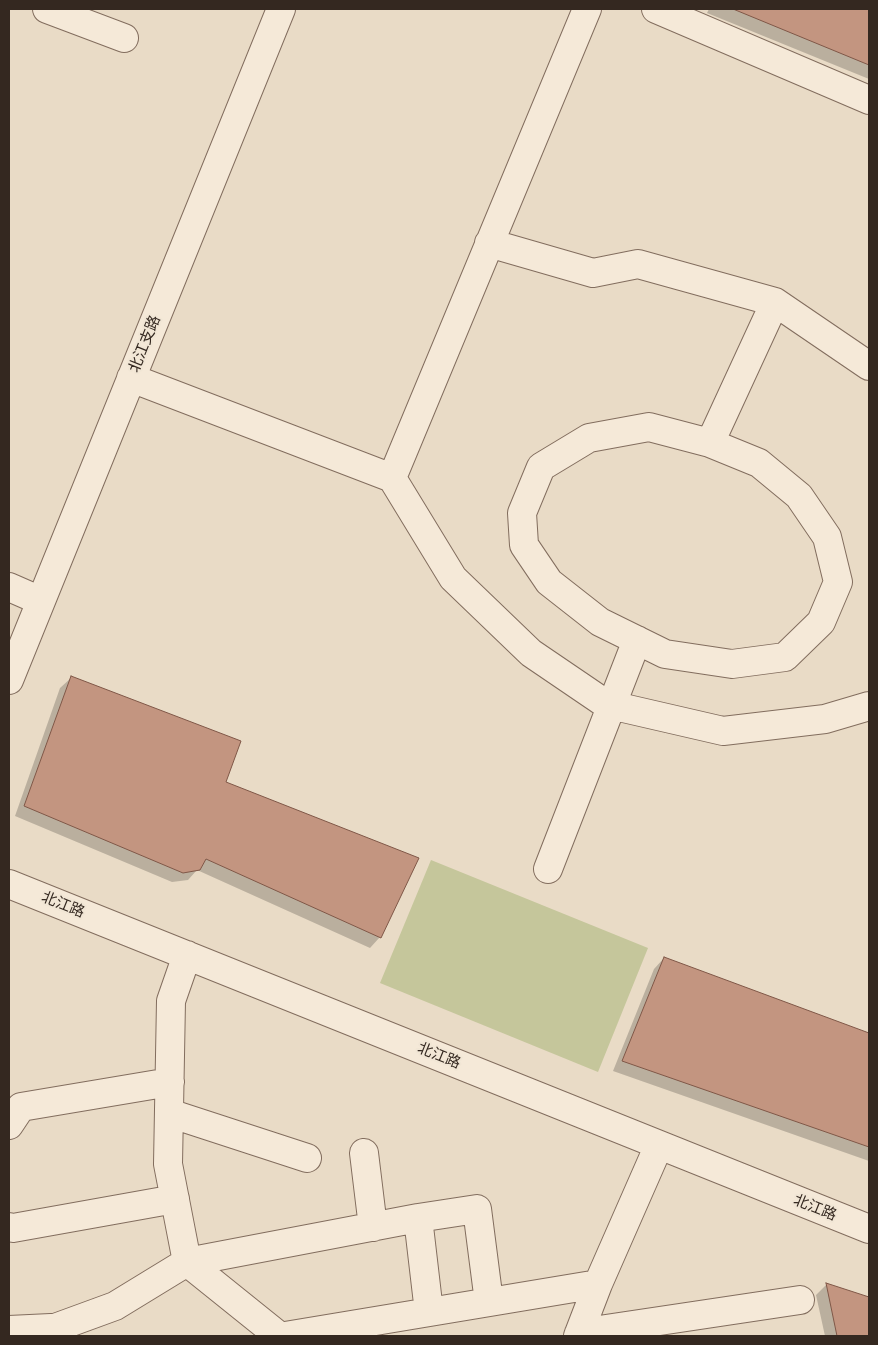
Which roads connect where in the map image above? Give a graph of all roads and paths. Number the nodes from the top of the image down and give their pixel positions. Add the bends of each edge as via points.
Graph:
1 (47, 9) edge
2 (281, 9) edge
3 (587, 9) edge
4 (656, 9) edge
5 (692, 16) edge
6 (124, 38) dead end
7 (869, 100) edge
8 (489, 243) junction
9 (775, 302) junction
10 (869, 366) edge
11 (131, 378) junction
12 (710, 443) junction
13 (392, 478) junction
14 (9, 587) edge
15 (41, 601) junction
16 (637, 640) junction
17 (9, 680) edge
18 (869, 706) edge
19 (548, 869) dead end
20 (9, 884) edge
21 (187, 955) junction
22 (170, 1082) junction
23 (169, 1114) junction
24 (9, 1125) edge
25 (659, 1145) junction
26 (364, 1154) dead end
27 (307, 1158) dead end
28 (175, 1199) junction
29 (418, 1218) junction
30 (9, 1227) edge
31 (373, 1227) junction
32 (869, 1230) edge
33 (187, 1262) junction
34 (598, 1284) junction
35 (800, 1300) dead end
36 (489, 1302) junction
37 (429, 1312) junction
38 (9, 1330) edge
39 (47, 1334) edge
40 (578, 1335) edge
41 (279, 1336) edge
42 (285, 1336) edge

1 - 6 street
2 - 11 street, 北江支路
3 - 8 street
4 - 5 street
5 - 7 street
8 - 9 street via 593,272 638,264
8 - 13 street
9 - 10 street
9 - 12 street
11 - 13 street
11 - 15 street, 北江支路
12 - 16 street via 648,427 588,438 541,467 522,513 524,545 550,582 600,622
12 - 16 street via 759,463 799,496 827,536 838,582 821,622 785,657 732,664 665,654
13 - 18 street via 453,578 531,653 606,704 724,731 825,719
14 - 15 street
15 - 17 street, 北江支路
16 - 19 street
20 - 21 street, 北江路
21 - 22 street via 171,1001
21 - 25 street, 北江路
22 - 23 street
22 - 24 street via 21,1107
23 - 27 street
23 - 28 street via 168,1164
25 - 32 street, 北江路
25 - 34 street
26 - 31 street
28 - 30 street
28 - 33 street
29 - 31 street
29 - 36 street via 477,1209
29 - 37 street
31 - 33 street
33 - 39 street via 115,1306
33 - 41 street
34 - 36 street
34 - 40 street
35 - 40 street
36 - 37 street
37 - 42 street
38 - 39 street

